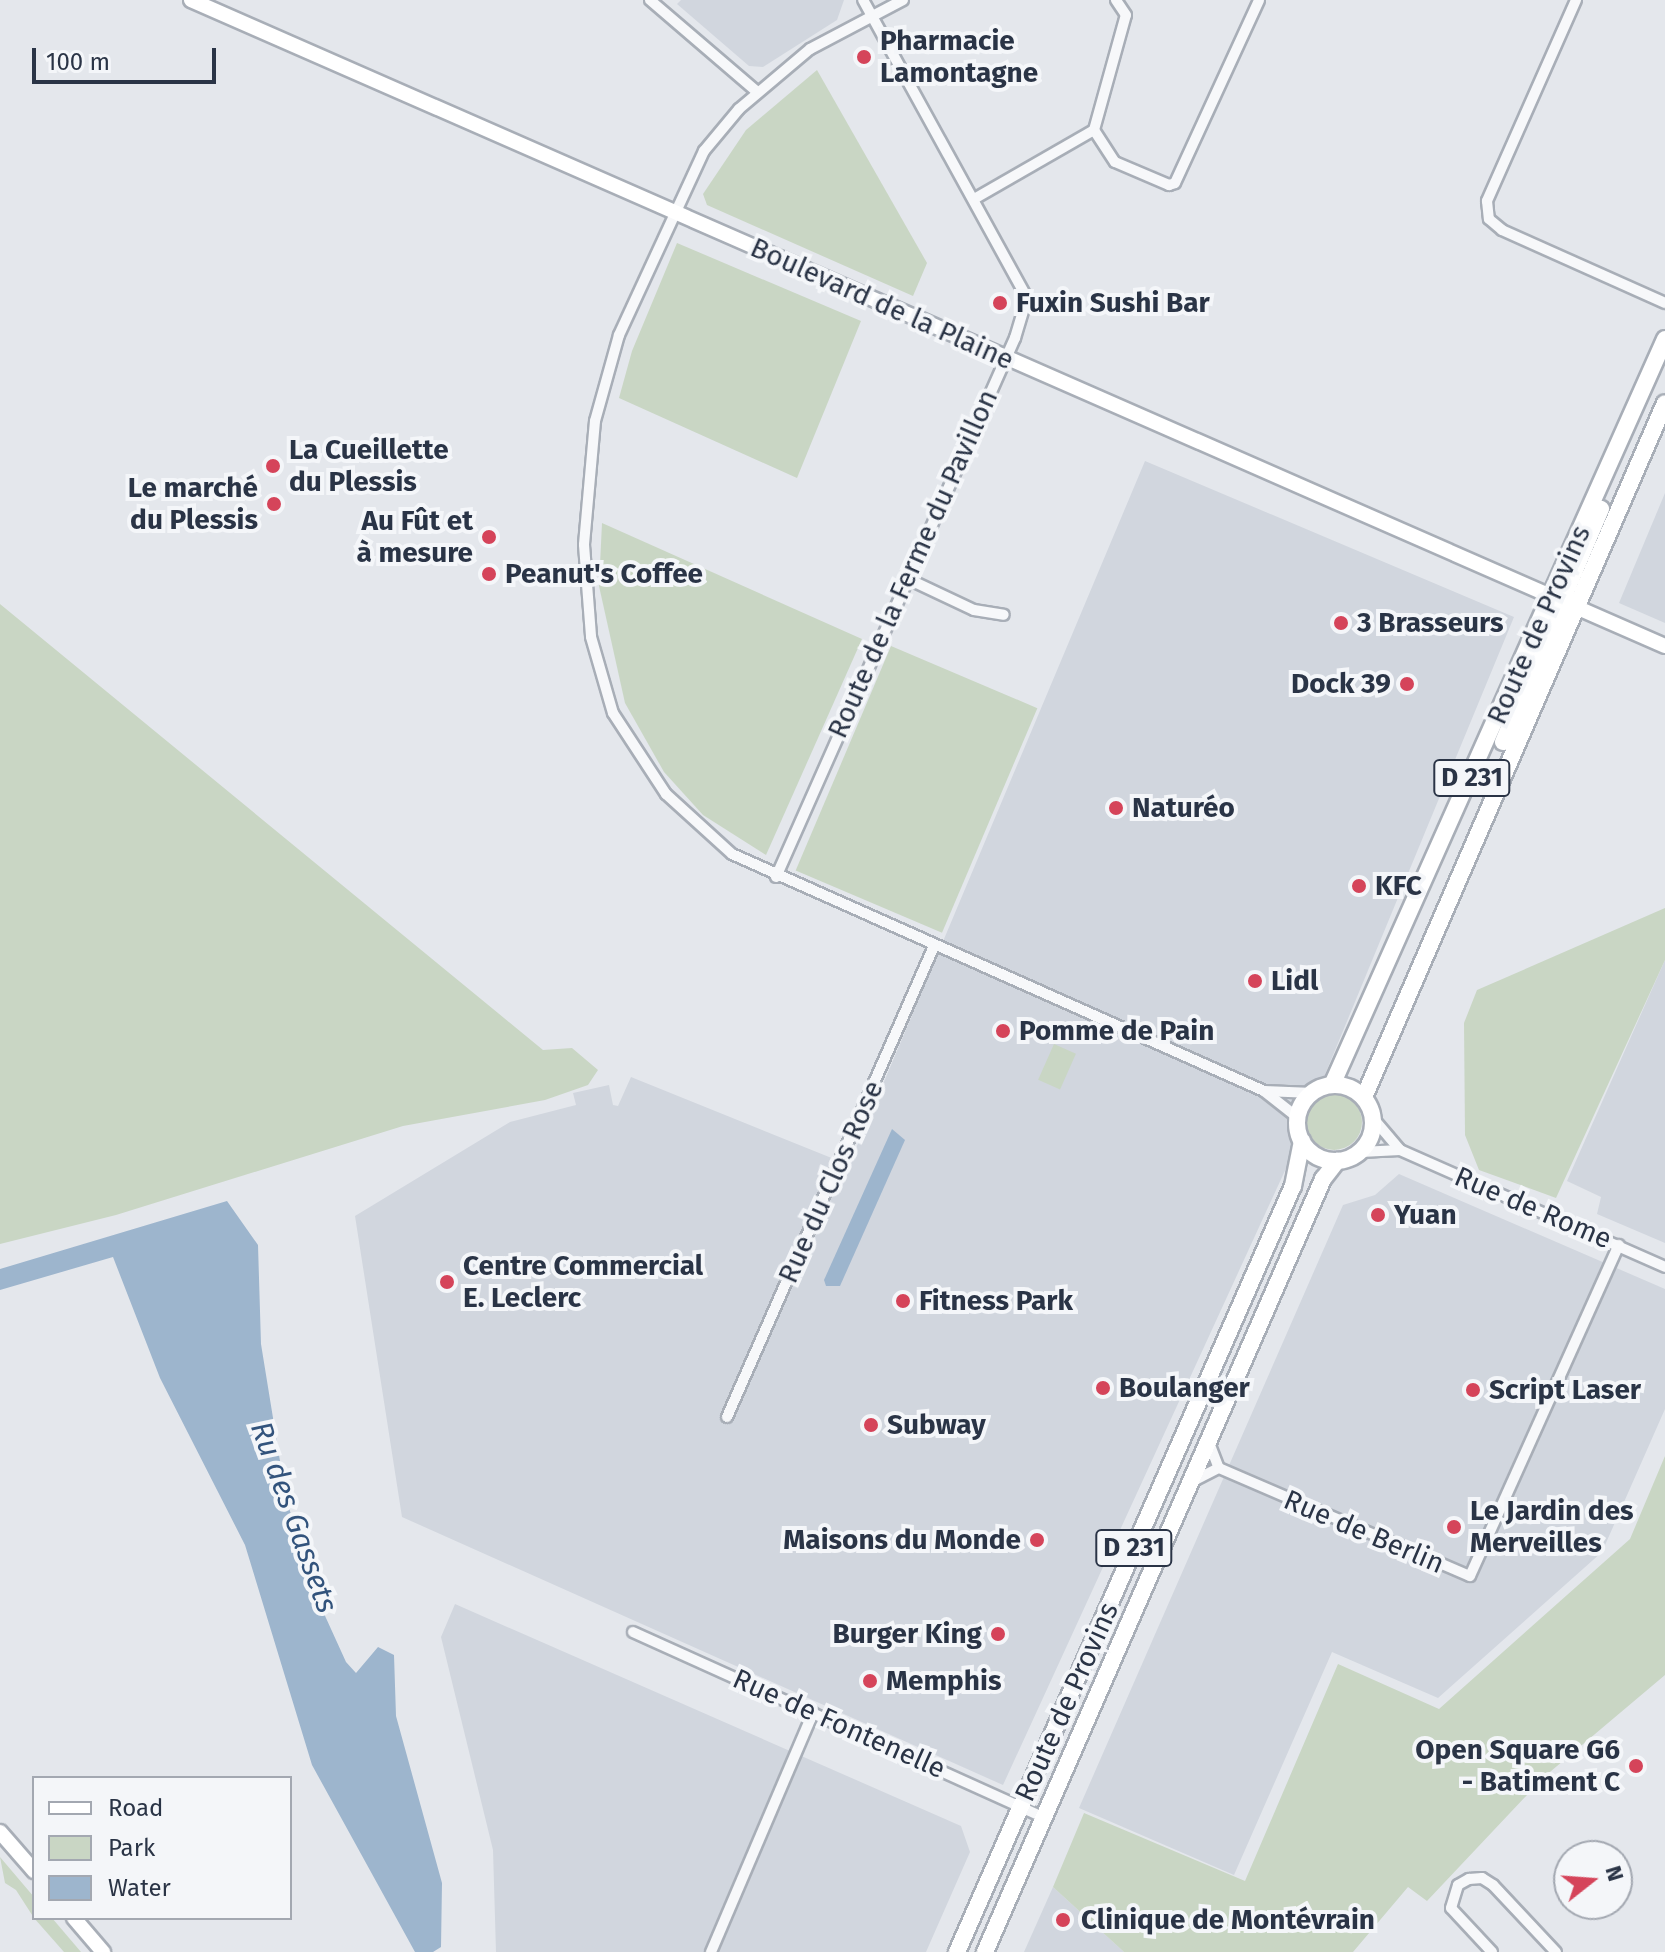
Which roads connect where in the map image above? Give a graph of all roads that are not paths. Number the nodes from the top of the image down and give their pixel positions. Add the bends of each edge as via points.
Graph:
1 (191, 0) edge
2 (650, 0) edge
3 (863, 0) edge
4 (903, 0) edge
5 (1259, 0) edge
6 (1576, 0) edge
7 (1122, 2) edge
8 (871, 17) junction
9 (756, 91) junction
10 (1094, 130) junction
11 (974, 199) junction
12 (673, 211) junction
13 (1665, 303) edge
14 (1665, 339) edge
15 (1005, 356) junction
16 (1665, 403) edge
17 (906, 578) junction
18 (1562, 603) junction
19 (1004, 615) dead end
20 (1665, 646) edge
21 (776, 877) junction
22 (934, 946) junction
23 (1332, 1085) junction
24 (1264, 1091) junction
25 (1313, 1093) junction
26 (1364, 1097) junction
27 (1297, 1117) junction
28 (1372, 1117) junction
29 (1302, 1141) junction
30 (1400, 1150) junction
31 (1361, 1152) junction
32 (1337, 1161) junction
33 (1619, 1245) junction
34 (1665, 1267) edge
35 (727, 1417) dead end
36 (1207, 1439) junction
37 (1219, 1468) junction
38 (1187, 1487) junction
39 (633, 1632) dead end
40 (813, 1713) junction
41 (1022, 1805) junction
42 (1043, 1817) junction
43 (0, 1832) edge
44 (32, 1869) edge
45 (76, 1920) edge
46 (103, 1952) edge
47 (711, 1952) edge
48 (957, 1952) edge
49 (985, 1952) edge
50 (1492, 1952) edge
51 (1556, 1952) edge

1 - 12 main road, Boulevard de la Plaine
2 - 9 street
3 - 8 street, Route de la Ferme du Pavillon
4 - 8 street
5 - 10 street via 1175,183 1115,162
6 - 13 street via 1487,201 1489,219 1502,230
7 - 10 street via 1126,15
8 - 9 street via 810,49
8 - 11 street, Route de la Ferme du Pavillon
9 - 12 street via 704,151
10 - 11 street
11 - 15 street, Route de la Ferme du Pavillon via 1027,298
12 - 15 main road, Boulevard de la Plaine
12 - 21 street via 619,335 595,421 584,545 591,637 613,713 642,764 694,824 732,854
14 - 18 main road, Route de Provins / D 231 via 1608,469
15 - 17 street, Route de la Ferme du Pavillon
15 - 18 main road, Boulevard de la Plaine
16 - 18 main road, Route de Provins / D 231
17 - 19 street via 974,610
17 - 21 street, Route de la Ferme du Pavillon
18 - 20 main road, Boulevard de la Plaine
18 - 23 main road, Route de Provins / D 231
18 - 26 main road, Route de Provins / D 231 via 1491,796
21 - 22 street
22 - 24 street
22 - 35 street, Rue du Clos Rose
23 - 25 main road
23 - 26 main road via 1349,1087
24 - 25 street
24 - 27 street
25 - 27 main road
26 - 28 main road
27 - 29 main road
28 - 30 street
28 - 31 main road via 1374,1128
29 - 32 main road via 1313,1153
29 - 41 main road, Route de Provins / D 231 via 1293,1186
30 - 31 street
30 - 33 street, Rue de Rome
31 - 32 main road
32 - 36 main road, Route de Provins / D 231 via 1323,1179
33 - 34 street, Rue de Rome
33 - 37 street, Rue de Berlin via 1470,1576
36 - 37 street
36 - 38 main road, Route de Provins / D 231
37 - 38 street via 1200,1474
38 - 42 main road, Route de Provins / D 231
39 - 40 street, Rue de Fontenelle
40 - 41 street, Rue de Fontenelle
40 - 47 street
41 - 42 street, Rue de Fontenelle
41 - 48 main road, Route de Provins / D 231
42 - 49 main road, Route de Provins / D 231
43 - 44 main road
45 - 46 main road
50 - 51 street via 1451,1908 1458,1885 1469,1879 1482,1878 1493,1885

